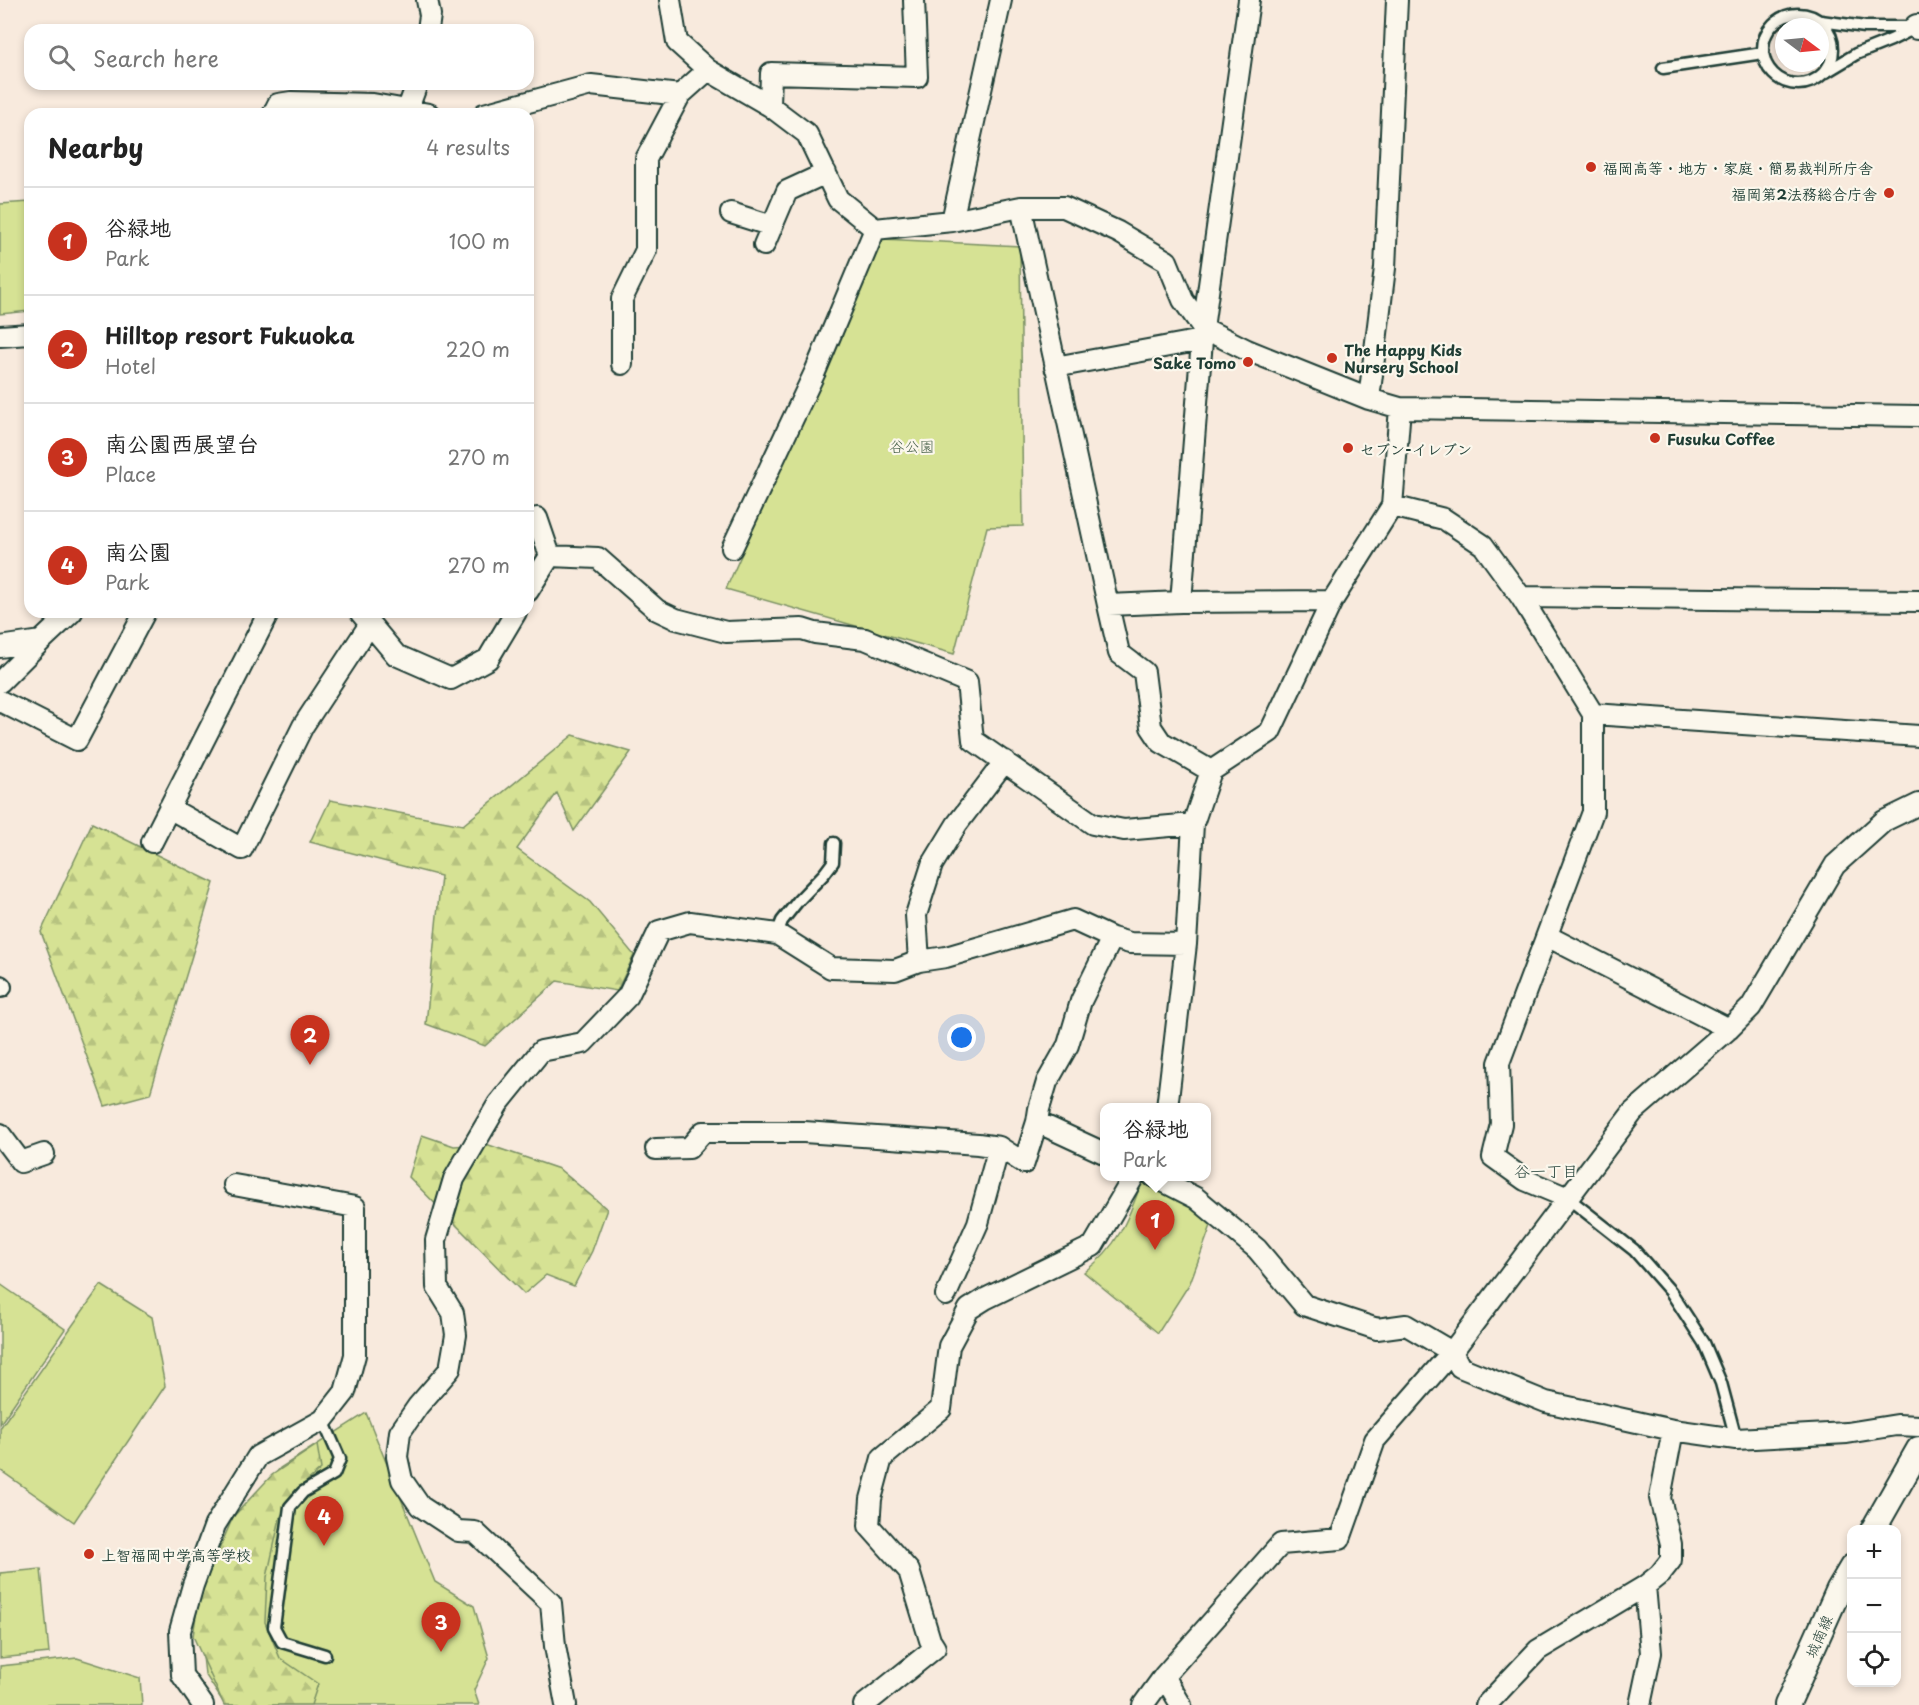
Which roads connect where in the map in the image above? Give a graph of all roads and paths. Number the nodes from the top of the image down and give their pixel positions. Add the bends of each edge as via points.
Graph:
1 (427, 0) edge
2 (670, 0) edge
3 (914, 0) edge
4 (1001, 0) edge
5 (1249, 0) edge
6 (1397, 0) edge
7 (1781, 18) edge
8 (1816, 18) edge
9 (1775, 22) edge
10 (1829, 22) edge
11 (429, 24) edge
12 (1918, 27) edge
13 (1829, 31) edge
14 (1763, 53) junction
15 (1829, 67) edge
16 (1664, 68) dead end
17 (708, 70) junction
18 (1823, 74) joint
19 (415, 90) edge
20 (680, 94) junction
21 (770, 106) junction
22 (276, 108) edge
23 (392, 108) edge
24 (408, 108) edge
25 (506, 108) edge
26 (826, 173) junction
27 (1020, 207) junction
28 (731, 213) dead end
29 (952, 221) junction
30 (772, 226) junction
31 (875, 229) junction
32 (764, 245) dead end
33 (24, 334) edge
34 (1203, 334) junction
35 (0, 336) edge
36 (622, 364) dead end
37 (1055, 367) junction
38 (1369, 399) junction
39 (1400, 408) junction
40 (1919, 416) edge
41 (1392, 506) junction
42 (537, 518) dead end
43 (732, 548) dead end
44 (550, 556) junction
45 (534, 581) edge
46 (1521, 597) junction
47 (1332, 601) junction
48 (1919, 601) edge
49 (1181, 602) junction
50 (1108, 605) junction
51 (66, 618) edge
52 (142, 618) edge
53 (266, 618) edge
54 (365, 618) edge
55 (512, 618) edge
56 (41, 641) junction
57 (0, 647) edge
58 (0, 682) edge
59 (0, 701) edge
60 (1593, 714) junction
61 (1919, 736) edge
62 (1005, 761) junction
63 (1211, 771) junction
64 (1919, 804) edge
65 (169, 808) junction
66 (1193, 824) junction
67 (152, 842) dead end
68 (834, 843) dead end
69 (777, 934) junction
70 (1547, 936) junction
71 (1112, 938) junction
72 (1186, 944) junction
73 (919, 961) junction
74 (1729, 1029) junction
75 (1167, 1103) edge
76 (1037, 1122) junction
77 (0, 1134) edge
78 (999, 1147) junction
79 (656, 1149) dead end
80 (1100, 1151) edge
81 (44, 1154) dead end
82 (1131, 1181) edge
83 (1163, 1181) edge
84 (234, 1185) dead end
85 (1569, 1198) junction
86 (946, 1295) dead end
87 (1452, 1353) junction
88 (323, 1420) junction
89 (1919, 1426) edge
90 (1673, 1430) junction
91 (1736, 1439) junction
92 (1919, 1449) edge
93 (1876, 1525) edge
94 (1847, 1574) edge
95 (1645, 1586) junction
96 (325, 1655) dead end
97 (1164, 1676) junction
98 (203, 1705) edge
99 (566, 1705) edge
100 (864, 1705) edge
101 (1143, 1705) edge
102 (1181, 1705) edge
103 (1486, 1705) edge
104 (1640, 1705) edge
105 (1787, 1705) edge

1 - 11 street
2 - 17 street via 677,42
3 - 21 street via 917,77 771,74
4 - 29 street
5 - 34 street
6 - 38 street via 1385,268
7 - 8 lane via 1802,13
9 - 14 lane via 1763,42
10 - 12 lane
12 - 18 lane via 1856,54
13 - 15 lane via 1834,48
14 - 16 lane
14 - 18 lane via 1771,71 1788,83 1807,83
17 - 20 street
17 - 21 street
19 - 24 street
20 - 25 street via 591,85
20 - 36 street via 646,159 646,250 622,299
21 - 26 street via 807,134
22 - 23 street via 291,102
26 - 30 street via 788,191
26 - 31 street via 838,199
27 - 29 street
27 - 34 street via 1064,207 1167,261
27 - 37 street
28 - 30 street
29 - 31 street
30 - 32 street
31 - 43 street via 815,372
33 - 35 street
34 - 37 street
34 - 38 street
34 - 49 street
37 - 50 street
38 - 39 street
39 - 40 street
39 - 41 street
41 - 46 street via 1444,519 1483,545
41 - 47 street
42 - 44 street
44 - 45 street
44 - 62 street via 598,558 657,610 676,619 726,632 802,629 865,639 966,682 973,740
46 - 48 street
46 - 60 street
47 - 49 street
47 - 63 street via 1270,732
49 - 50 street
50 - 63 street via 1119,653 1144,672 1151,727 1161,742
51 - 56 street
52 - 59 street via 77,740
53 - 65 street
54 - 55 street via 396,656 451,679 488,659
54 - 65 street via 303,726 242,849
56 - 57 street
56 - 58 street
60 - 61 street
60 - 70 street via 1593,812
62 - 66 street via 1093,824 1124,830
62 - 73 street via 957,824 932,865 916,915
63 - 66 street
64 - 74 street via 1884,821 1835,865 1751,1007
65 - 67 street
66 - 72 street
68 - 69 lane via 833,862 782,921
69 - 73 street via 831,968 896,970
69 - 99 street via 690,922 659,931 628,996 583,1043 541,1051 498,1104 454,1179 436,1240 437,1287 453,1313 456,1335 450,1369 400,1432 397,1457 402,1480 420,1506 458,1531 475,1532 551,1603
70 - 74 street
70 - 85 street via 1499,1062 1501,1124 1493,1157 1525,1180
71 - 72 street via 1131,943
71 - 73 street via 1072,920 946,957
71 - 76 street via 1082,1001 1068,1045 1047,1082
72 - 75 street
74 - 85 street via 1633,1112
76 - 78 street via 1024,1163
76 - 80 street
77 - 81 street via 21,1162
78 - 79 street via 804,1132 703,1132 689,1148
78 - 86 street via 978,1223
82 - 100 street via 1093,1246 969,1309 949,1346 941,1409 882,1458 871,1499 869,1526 909,1571 935,1648
83 - 87 street via 1196,1198 1257,1249 1304,1305 1377,1329 1406,1325
84 - 88 street via 355,1207 355,1355 345,1392
85 - 87 street
85 - 91 lane via 1634,1250 1671,1292 1704,1343
87 - 90 street via 1460,1368 1546,1402
87 - 97 street via 1375,1440 1340,1539 1281,1544
88 - 96 lane via 340,1459 334,1474 303,1492 290,1507 274,1627 282,1642
88 - 98 street via 258,1456 214,1525 180,1631 182,1675
89 - 91 street
90 - 91 street
90 - 95 street via 1660,1498 1671,1560
92 - 93 street
94 - 105 street, 城南線
95 - 103 street via 1538,1650
95 - 104 street via 1651,1653
97 - 101 street
97 - 102 street

